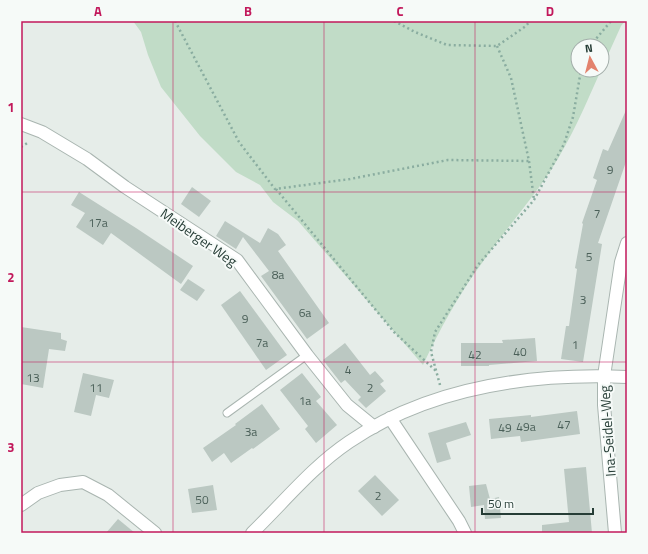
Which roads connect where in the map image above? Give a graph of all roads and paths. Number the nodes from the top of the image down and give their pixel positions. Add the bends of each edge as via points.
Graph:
1 (175, 21) edge
2 (394, 21) edge
3 (530, 21) edge
4 (612, 21) edge
5 (597, 38) edge
6 (498, 46) junction
7 (580, 78) edge
8 (21, 124) edge
9 (529, 161) junction
10 (275, 189) junction
11 (534, 200) junction
12 (627, 243) edge
13 (307, 355) junction
14 (437, 372) junction
15 (604, 376) junction
16 (627, 377) edge
17 (444, 397) junction
18 (227, 413) dead end
19 (390, 418) junction
20 (374, 427) junction
21 (21, 505) edge
22 (155, 533) edge
23 (252, 533) edge
24 (465, 533) edge
25 (615, 533) edge

1 - 10 path via 239,142
2 - 6 path via 447,45
3 - 6 path
4 - 5 path
6 - 9 path via 511,78
7 - 11 path via 573,117 564,144
8 - 13 street, Meiberger Weg via 42,132 87,159 125,187 237,260
9 - 10 path via 448,160 350,179
9 - 11 path
10 - 14 path via 394,332
11 - 14 path via 478,265 435,332 431,352
12 - 15 street, Ina-Seidel-Weg via 621,262
13 - 18 lane
13 - 20 street, Meiberger Weg via 347,405
14 - 17 path
15 - 16 street
15 - 17 street via 513,383
15 - 25 street, Ina-Seidel-Weg via 604,405
17 - 19 street
19 - 20 street
19 - 24 street
20 - 23 street via 319,466
21 - 22 street via 38,493 60,485 83,482 108,495

